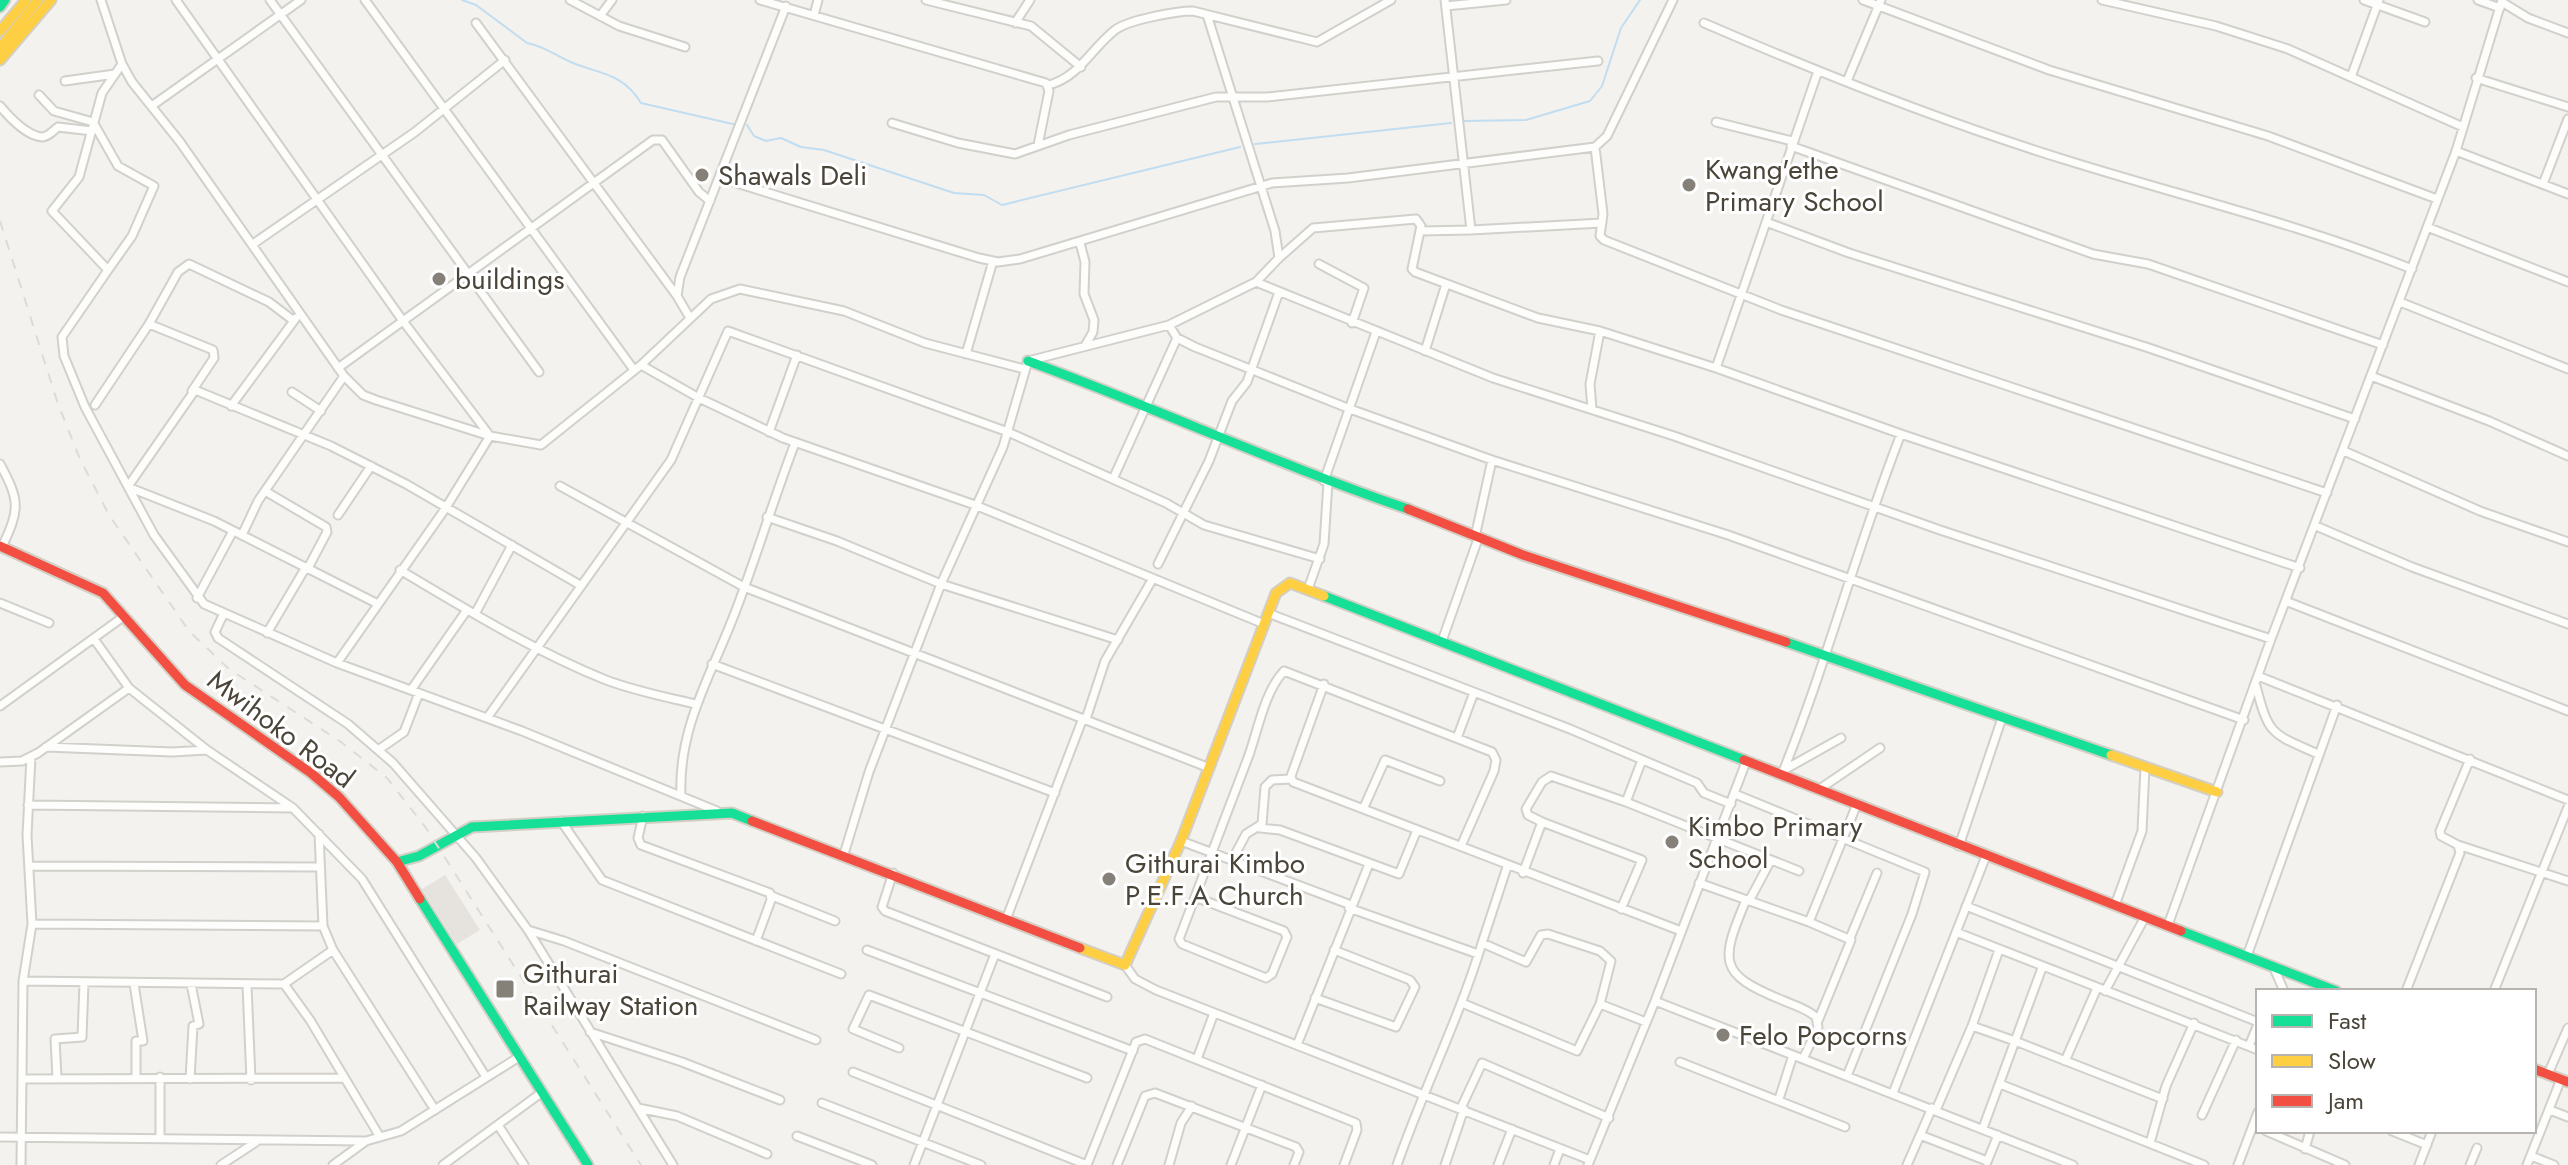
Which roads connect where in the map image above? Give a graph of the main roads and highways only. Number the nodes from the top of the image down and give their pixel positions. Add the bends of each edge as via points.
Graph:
1 (5, 0) edge
2 (26, 0) edge
3 (38, 0) edge
4 (51, 0) edge
5 (0, 7) edge
6 (0, 31) edge
7 (0, 48) edge
8 (0, 60) edge
9 (1026, 365) road end
10 (1, 547) edge
11 (2217, 792) road end
12 (397, 862) junction
13 (2331, 989) edge
14 (2536, 1070) edge
15 (2565, 1080) edge
16 (588, 1165) edge

1 - 5 main road
2 - 6 main road
3 - 7 main road
4 - 8 main road
9 - 11 main road via 1147,406 1477,538
10 - 12 main road, Mwihoko Road via 111,599 185,685 326,785
12 - 13 main road via 424,857 454,835 488,825 717,811 746,816 1125,965 1284,584 1783,772
12 - 16 main road, Mwihoko Road
14 - 15 main road

